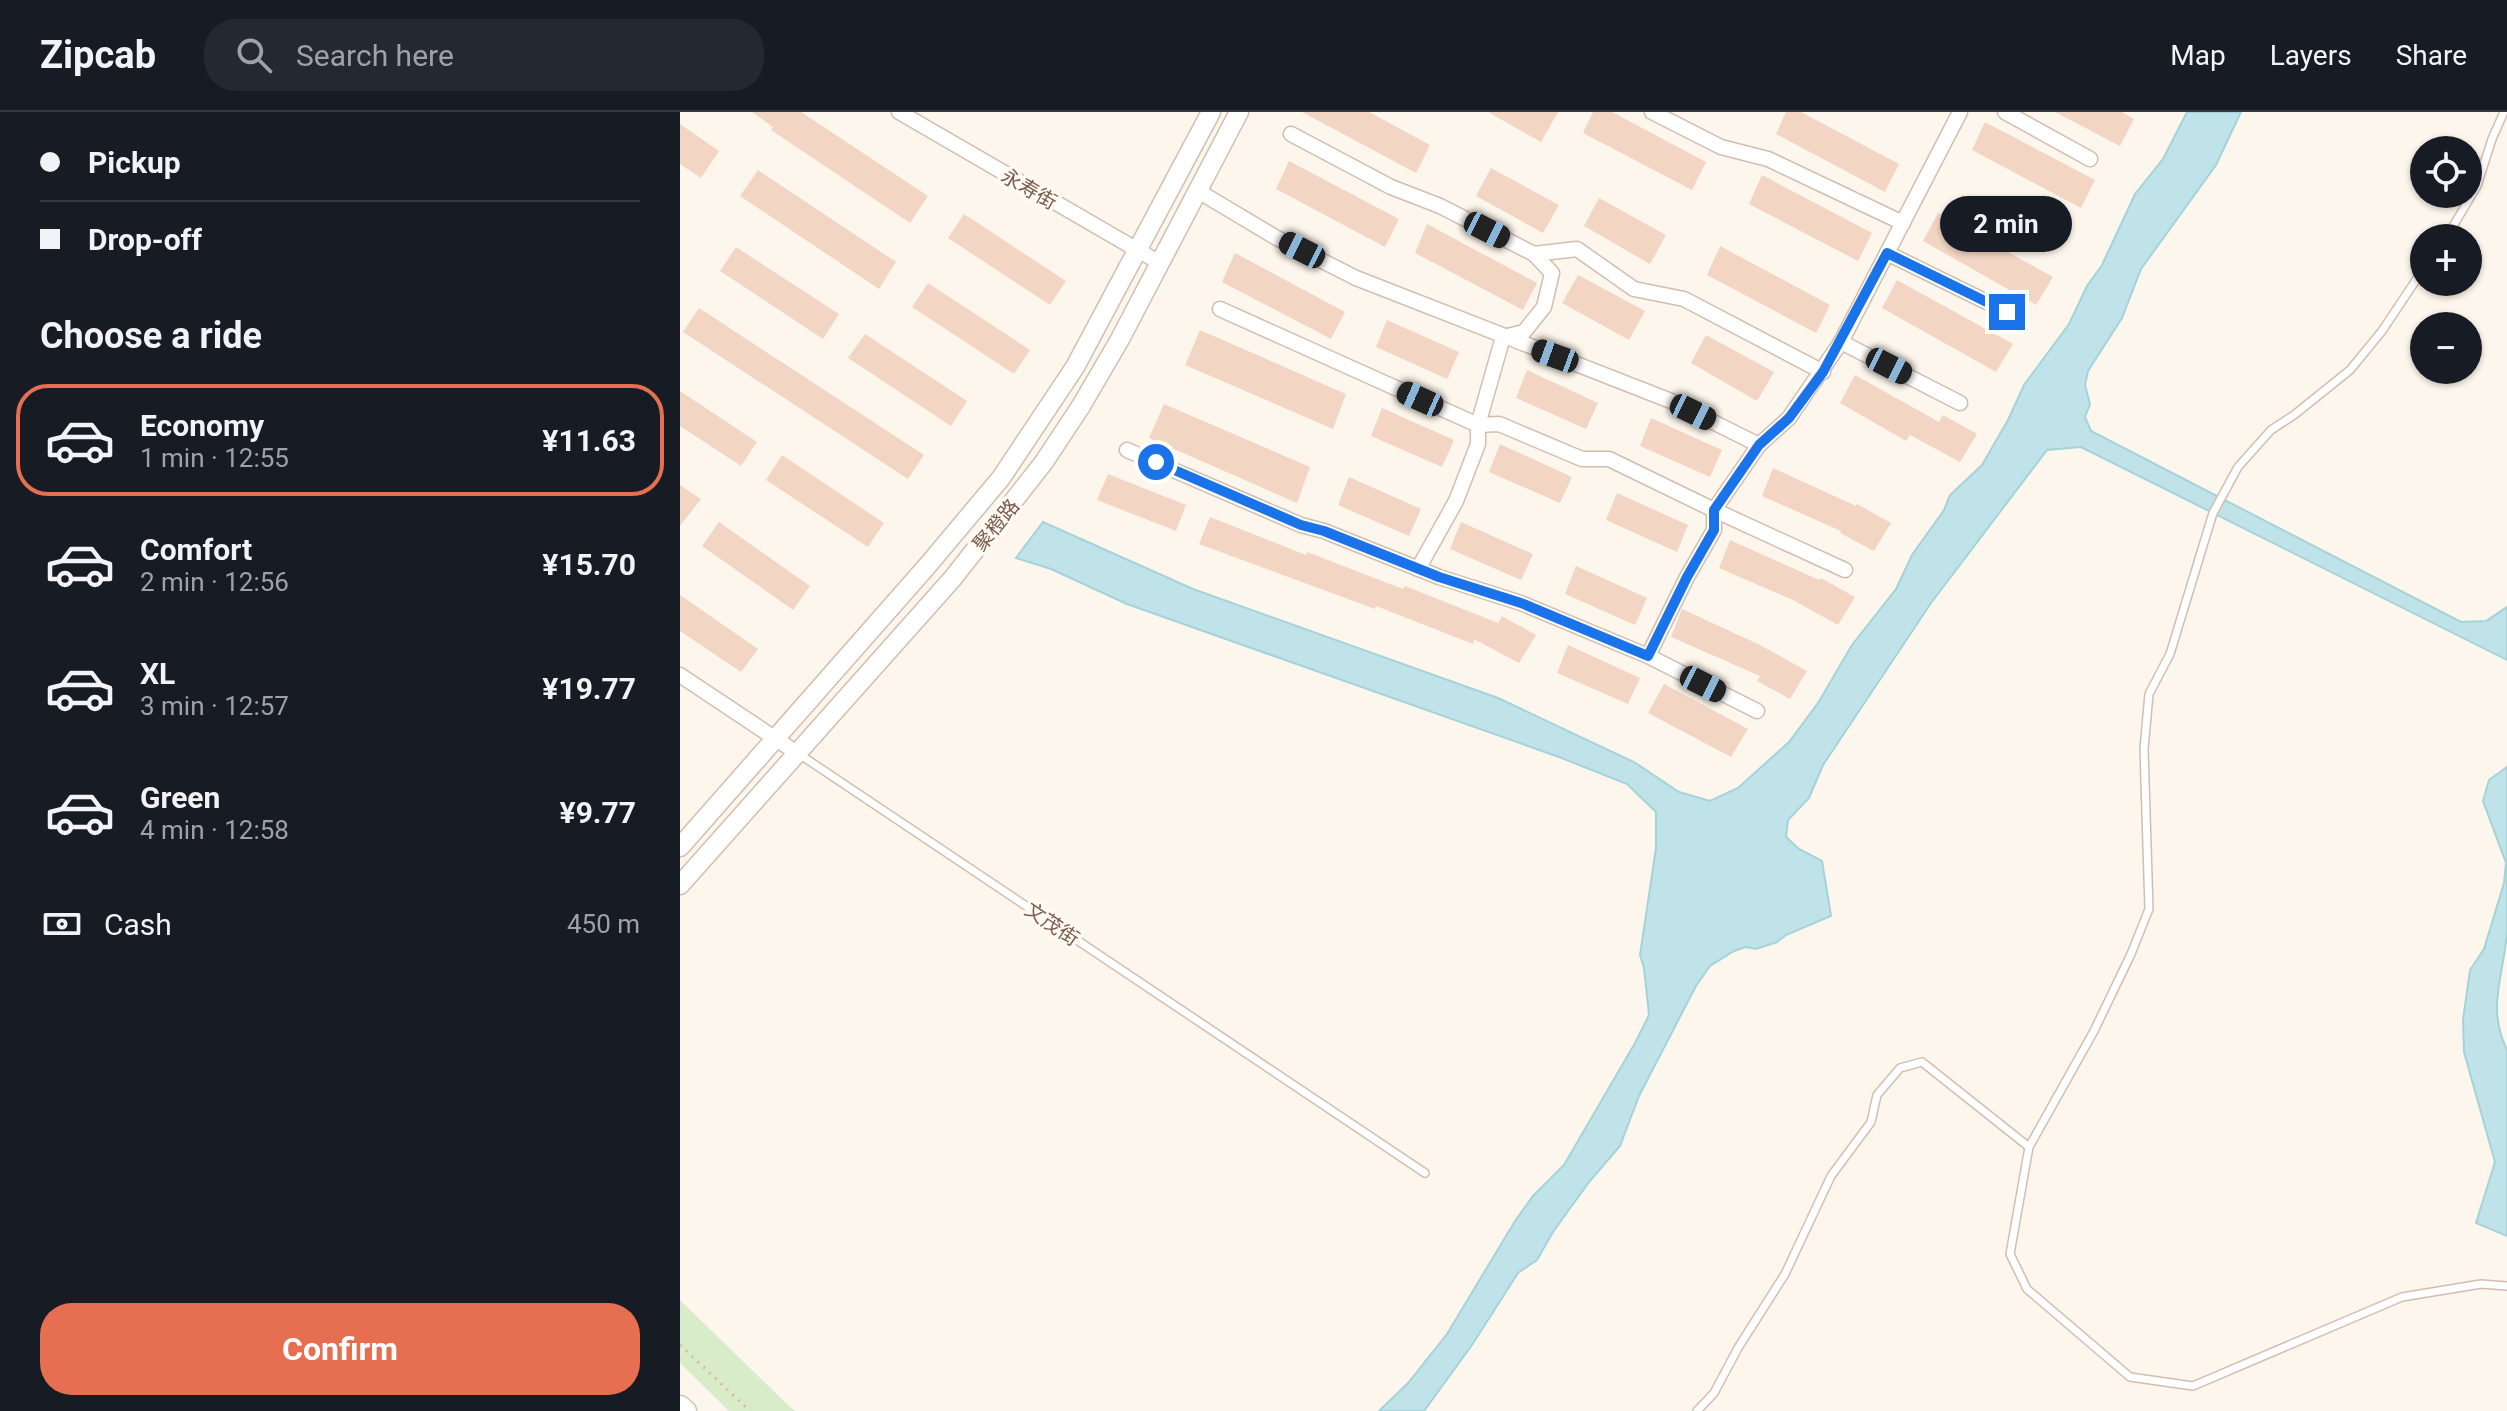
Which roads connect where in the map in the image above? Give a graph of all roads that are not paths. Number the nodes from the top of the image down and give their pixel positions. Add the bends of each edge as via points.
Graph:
1 (899, 112) edge
2 (1211, 112) edge
3 (1239, 112) edge
4 (1652, 112) edge
5 (1960, 112) edge
6 (2005, 112) edge
7 (2504, 112) edge
8 (1291, 134) dead end
9 (2090, 159) dead end
10 (1198, 191) junction
11 (1903, 223) junction
12 (2454, 224) edge
13 (1138, 252) junction
14 (1887, 253) junction
15 (1534, 254) junction
16 (1160, 263) junction
17 (2410, 289) edge
18 (1220, 309) dead end
19 (2007, 312) dead end
20 (1503, 337) junction
21 (1841, 342) junction
22 (1823, 372) junction
23 (1960, 403) dead end
24 (1478, 425) junction
25 (1759, 445) junction
26 (1127, 450) dead end
27 (1714, 510) junction
28 (1418, 569) junction
29 (1845, 570) dead end
30 (1648, 656) junction
31 (680, 675) edge
32 (1757, 711) dead end
33 (776, 739) junction
34 (797, 753) junction
35 (680, 847) edge
36 (680, 885) edge
37 (2029, 1147) junction
38 (1425, 1173) dead end
39 (2507, 1286) edge
40 (680, 1406) edge
41 (686, 1411) edge
42 (1697, 1411) edge

1 - 13 street, 永寿街
2 - 13 street, 聚橙路
3 - 10 street, 聚橙路
4 - 11 street via 1721,147 1768,159
5 - 11 street
6 - 9 street
7 - 12 lane via 2477,186
8 - 15 street
10 - 16 street, 聚橙路
10 - 20 street via 1356,278
11 - 14 street
13 - 16 street, 永寿街
13 - 33 street, 聚橙路 via 1060,393 1001,478
14 - 19 street
14 - 21 street
15 - 20 street via 1552,273 1544,307 1524,332
15 - 22 street via 1577,249 1634,289 1684,299
16 - 34 street, 聚橙路 via 1099,377 1044,462 953,578
17 - 37 lane via 2350,370 2271,430 2238,467 2213,513 2170,654 2149,694 2144,749 2149,909 2094,1031
18 - 24 street
20 - 24 street
20 - 25 street via 1671,401
21 - 22 street
21 - 23 street
22 - 25 street via 1789,418
24 - 27 street via 1499,424 1582,459 1609,459
24 - 28 street via 1478,444 1456,501
25 - 27 street
26 - 28 street
27 - 29 street
27 - 30 street via 1714,530
28 - 30 street via 1521,603
30 - 32 street
31 - 33 street, 文茂街
33 - 34 street, 文茂街
33 - 35 street, 聚橙路
34 - 36 street, 聚橙路
34 - 38 lane, 文茂街
37 - 39 lane via 2010,1254 2027,1289 2130,1377 2193,1386 2402,1297 2481,1284
37 - 42 lane via 1922,1062 1900,1068 1877,1095 1871,1122 1831,1176 1785,1274 1714,1393
40 - 41 main road

